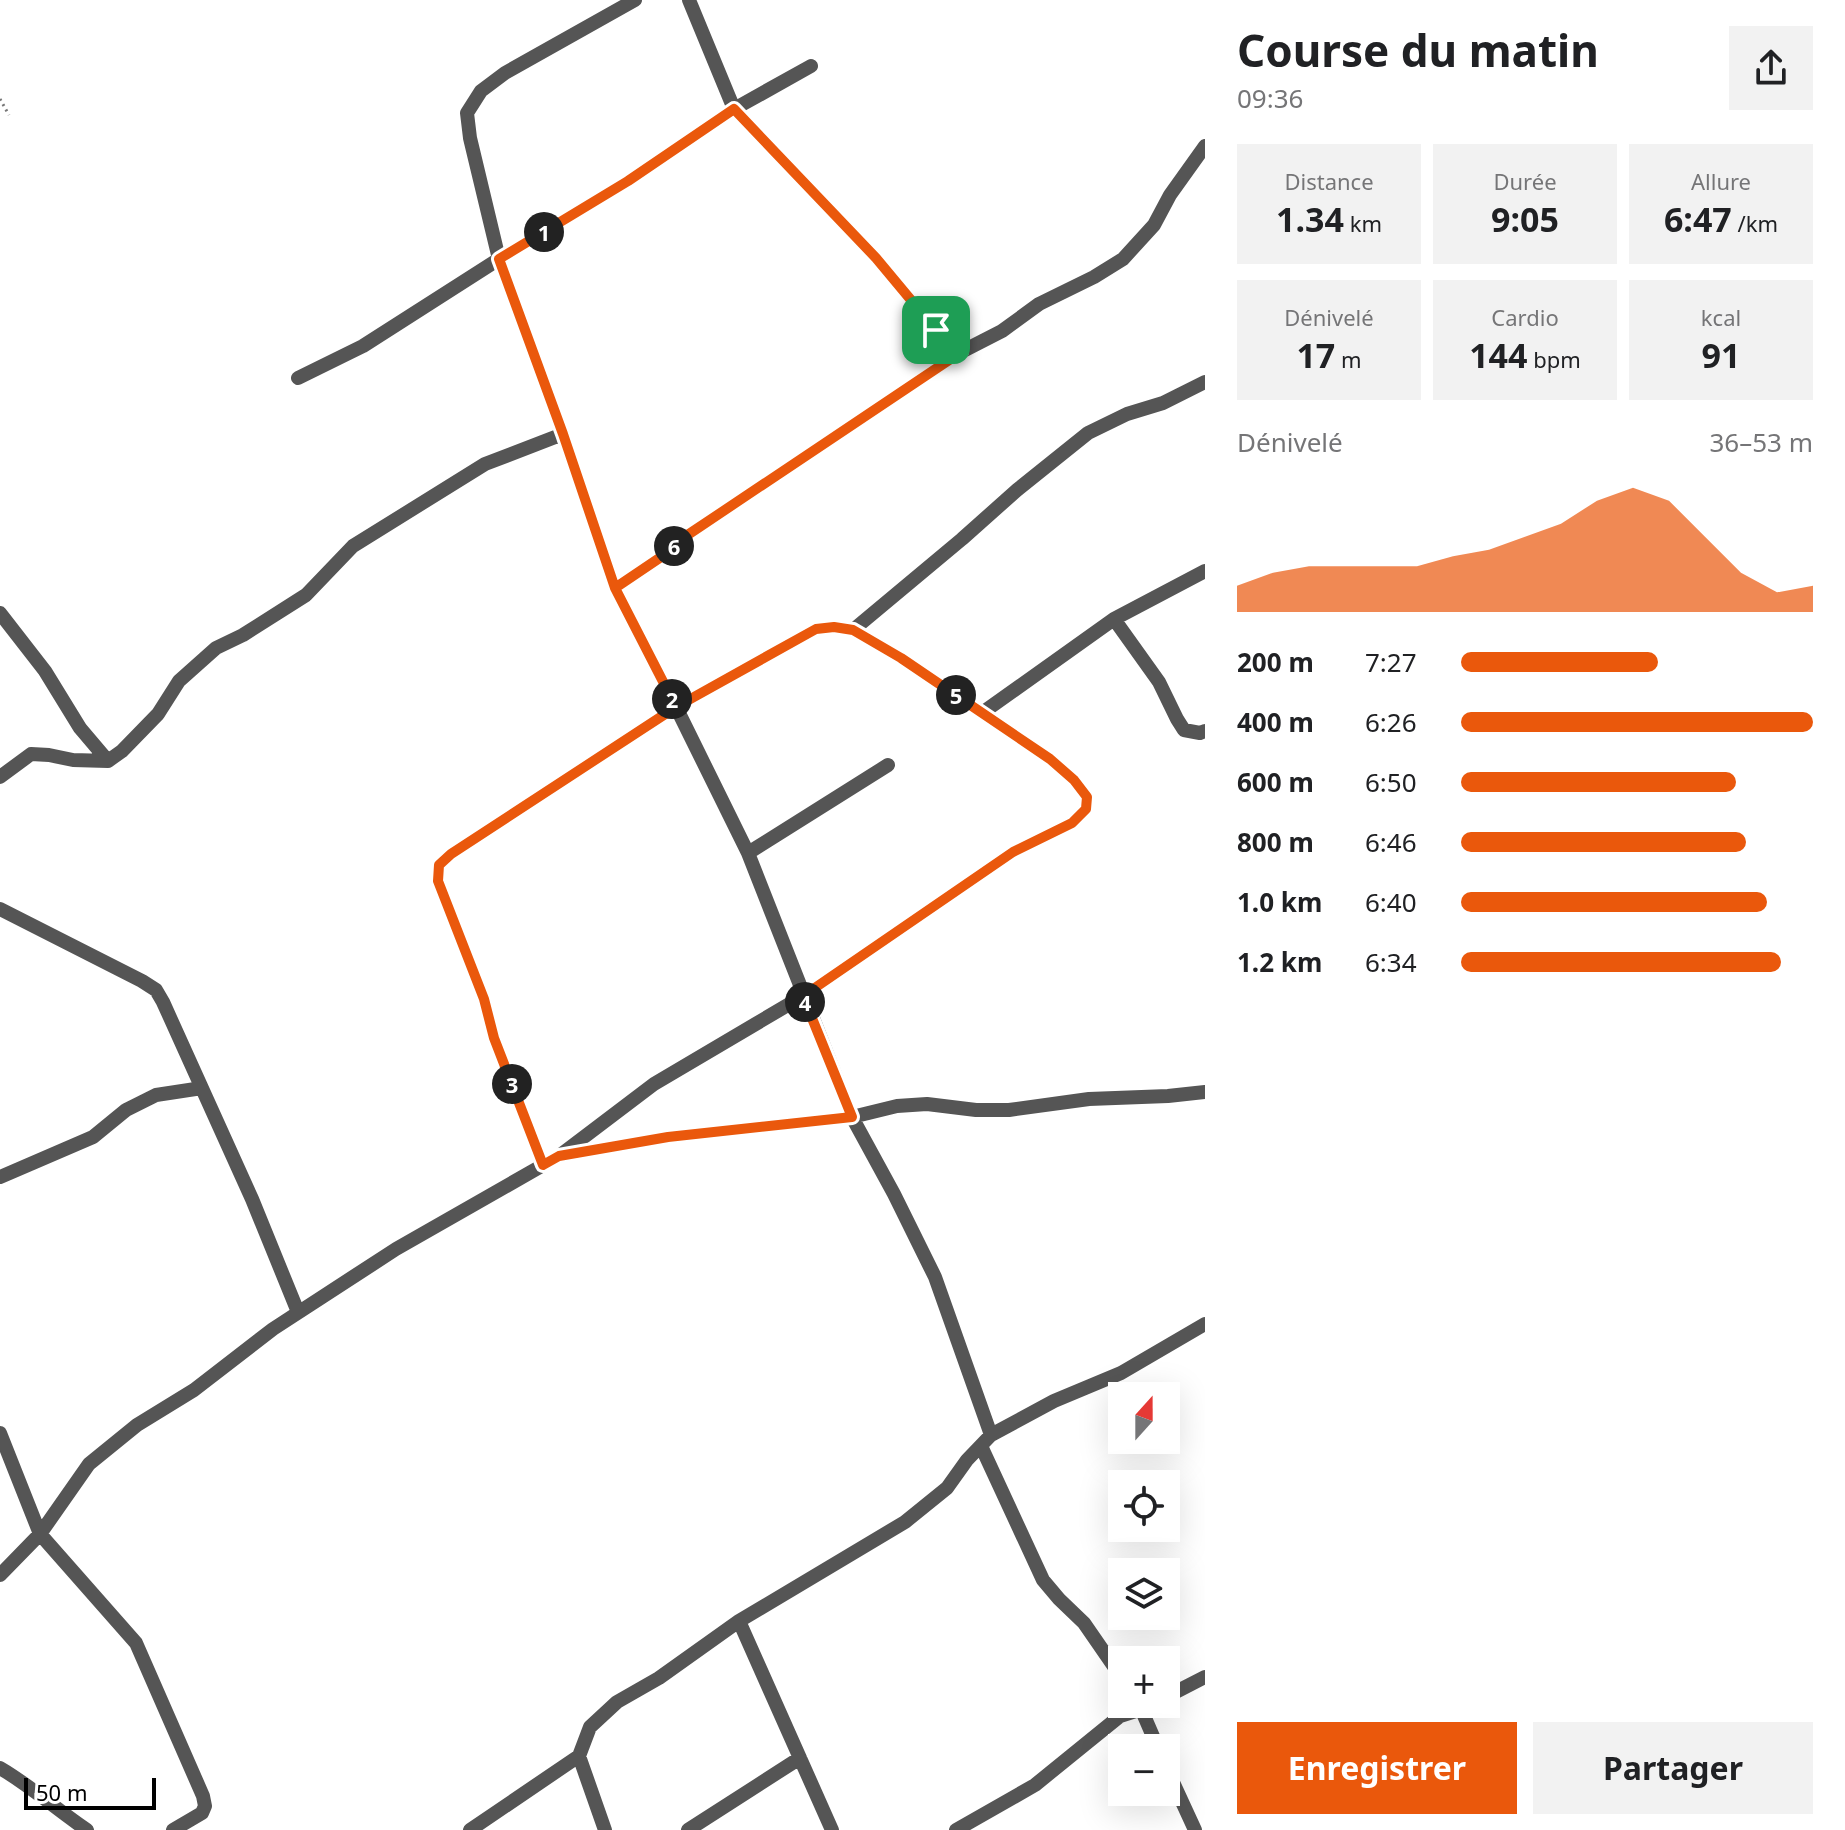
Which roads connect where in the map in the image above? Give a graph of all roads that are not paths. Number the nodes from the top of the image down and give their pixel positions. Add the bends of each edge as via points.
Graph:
1 (635, 0) edge
2 (689, 0) edge
3 (811, 66) dead end
4 (734, 109) junction
5 (1205, 146) edge
6 (499, 259) junction
7 (961, 352) junction
8 (298, 378) dead end
9 (1205, 382) edge
10 (563, 434) junction
11 (1205, 571) edge
12 (615, 588) junction
13 (0, 613) edge
14 (1114, 619) junction
15 (853, 630) junction
16 (676, 707) junction
17 (982, 713) junction
18 (1205, 731) edge
19 (108, 761) junction
20 (888, 765) dead end
21 (0, 777) edge
22 (748, 853) junction
23 (0, 909) edge
24 (803, 996) junction
25 (202, 1088) junction
26 (1205, 1092) edge
27 (852, 1117) junction
28 (559, 1156) junction
29 (543, 1165) junction
30 (0, 1177) edge
31 (298, 1312) junction
32 (1205, 1324) edge
33 (0, 1433) edge
34 (986, 1440) junction
35 (40, 1534) junction
36 (0, 1575) edge
37 (739, 1621) junction
38 (1108, 1658) edge
39 (1205, 1677) edge
40 (1180, 1690) edge
41 (1118, 1718) edge
42 (579, 1756) junction
43 (800, 1758) junction
44 (0, 1768) edge
45 (1180, 1797) edge
46 (87, 1830) edge
47 (173, 1830) edge
48 (470, 1830) edge
49 (605, 1830) edge
50 (688, 1830) edge
51 (832, 1830) edge
52 (956, 1830) edge
53 (1195, 1830) edge

1 - 6 street via 505,73 481,91 467,113
2 - 4 street
3 - 4 street
4 - 6 street
4 - 7 street
5 - 7 street via 1154,225 1123,259
6 - 8 street via 363,346
6 - 10 street
7 - 12 street
9 - 15 street via 1088,433
10 - 12 street
10 - 19 street via 485,464 353,546 306,595 216,648
11 - 14 street
12 - 16 street
13 - 19 street
14 - 17 street
14 - 18 street via 1159,682 1184,730
15 - 16 street via 816,629
15 - 17 street
16 - 22 street
16 - 29 street via 439,865 438,881
17 - 24 street via 1074,780 1087,797 1086,809 1072,823 1013,852
19 - 21 street via 31,754
20 - 22 street
22 - 24 street
23 - 25 street via 156,990
24 - 27 street
24 - 28 street via 654,1084
25 - 30 street via 156,1095 126,1110 93,1137
25 - 31 street
26 - 27 street via 1009,1110 897,1106
27 - 28 street via 668,1137
27 - 34 street via 935,1277
28 - 29 street
29 - 31 street
31 - 35 street via 89,1464
32 - 34 street
33 - 35 street
34 - 37 street via 947,1488 905,1522
34 - 38 street via 1043,1580
35 - 36 street
35 - 47 street via 136,1643 205,1806
37 - 42 street via 617,1702 590,1727
37 - 43 street
39 - 40 street
41 - 52 street via 1035,1785
42 - 48 street
42 - 49 street
43 - 50 street
43 - 51 street
44 - 46 street
45 - 53 street

